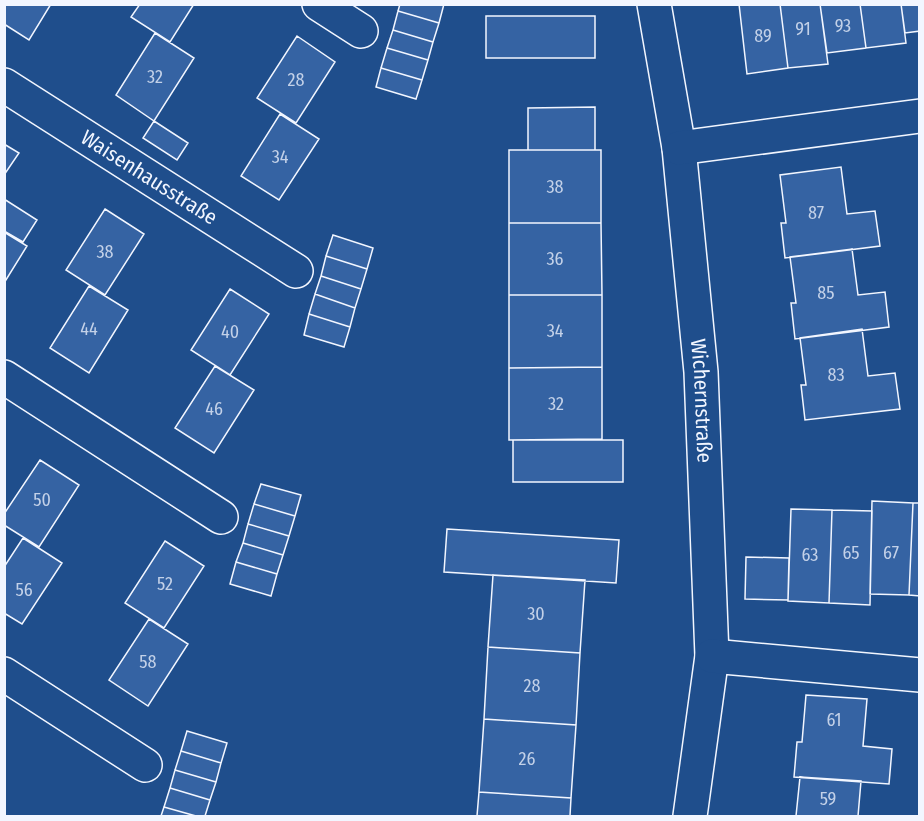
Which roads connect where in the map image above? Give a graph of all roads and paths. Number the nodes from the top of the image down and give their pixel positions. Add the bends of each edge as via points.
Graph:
1 (319, 4) edge
2 (654, 4) edge
3 (361, 31) dead end
4 (4, 85) edge
5 (920, 116) edge
6 (679, 148) junction
7 (296, 270) dead end
8 (4, 377) edge
9 (221, 517) dead end
10 (712, 656) junction
11 (4, 674) edge
12 (920, 675) edge
13 (145, 765) dead end
14 (690, 816) edge

1 - 3 street
2 - 6 street, Wichernstraße
4 - 7 street, Waisenhausstraße
5 - 6 street
6 - 10 street, Wichernstraße via 701,372
8 - 9 street
10 - 12 street
10 - 14 street, Wichernstraße
11 - 13 street

